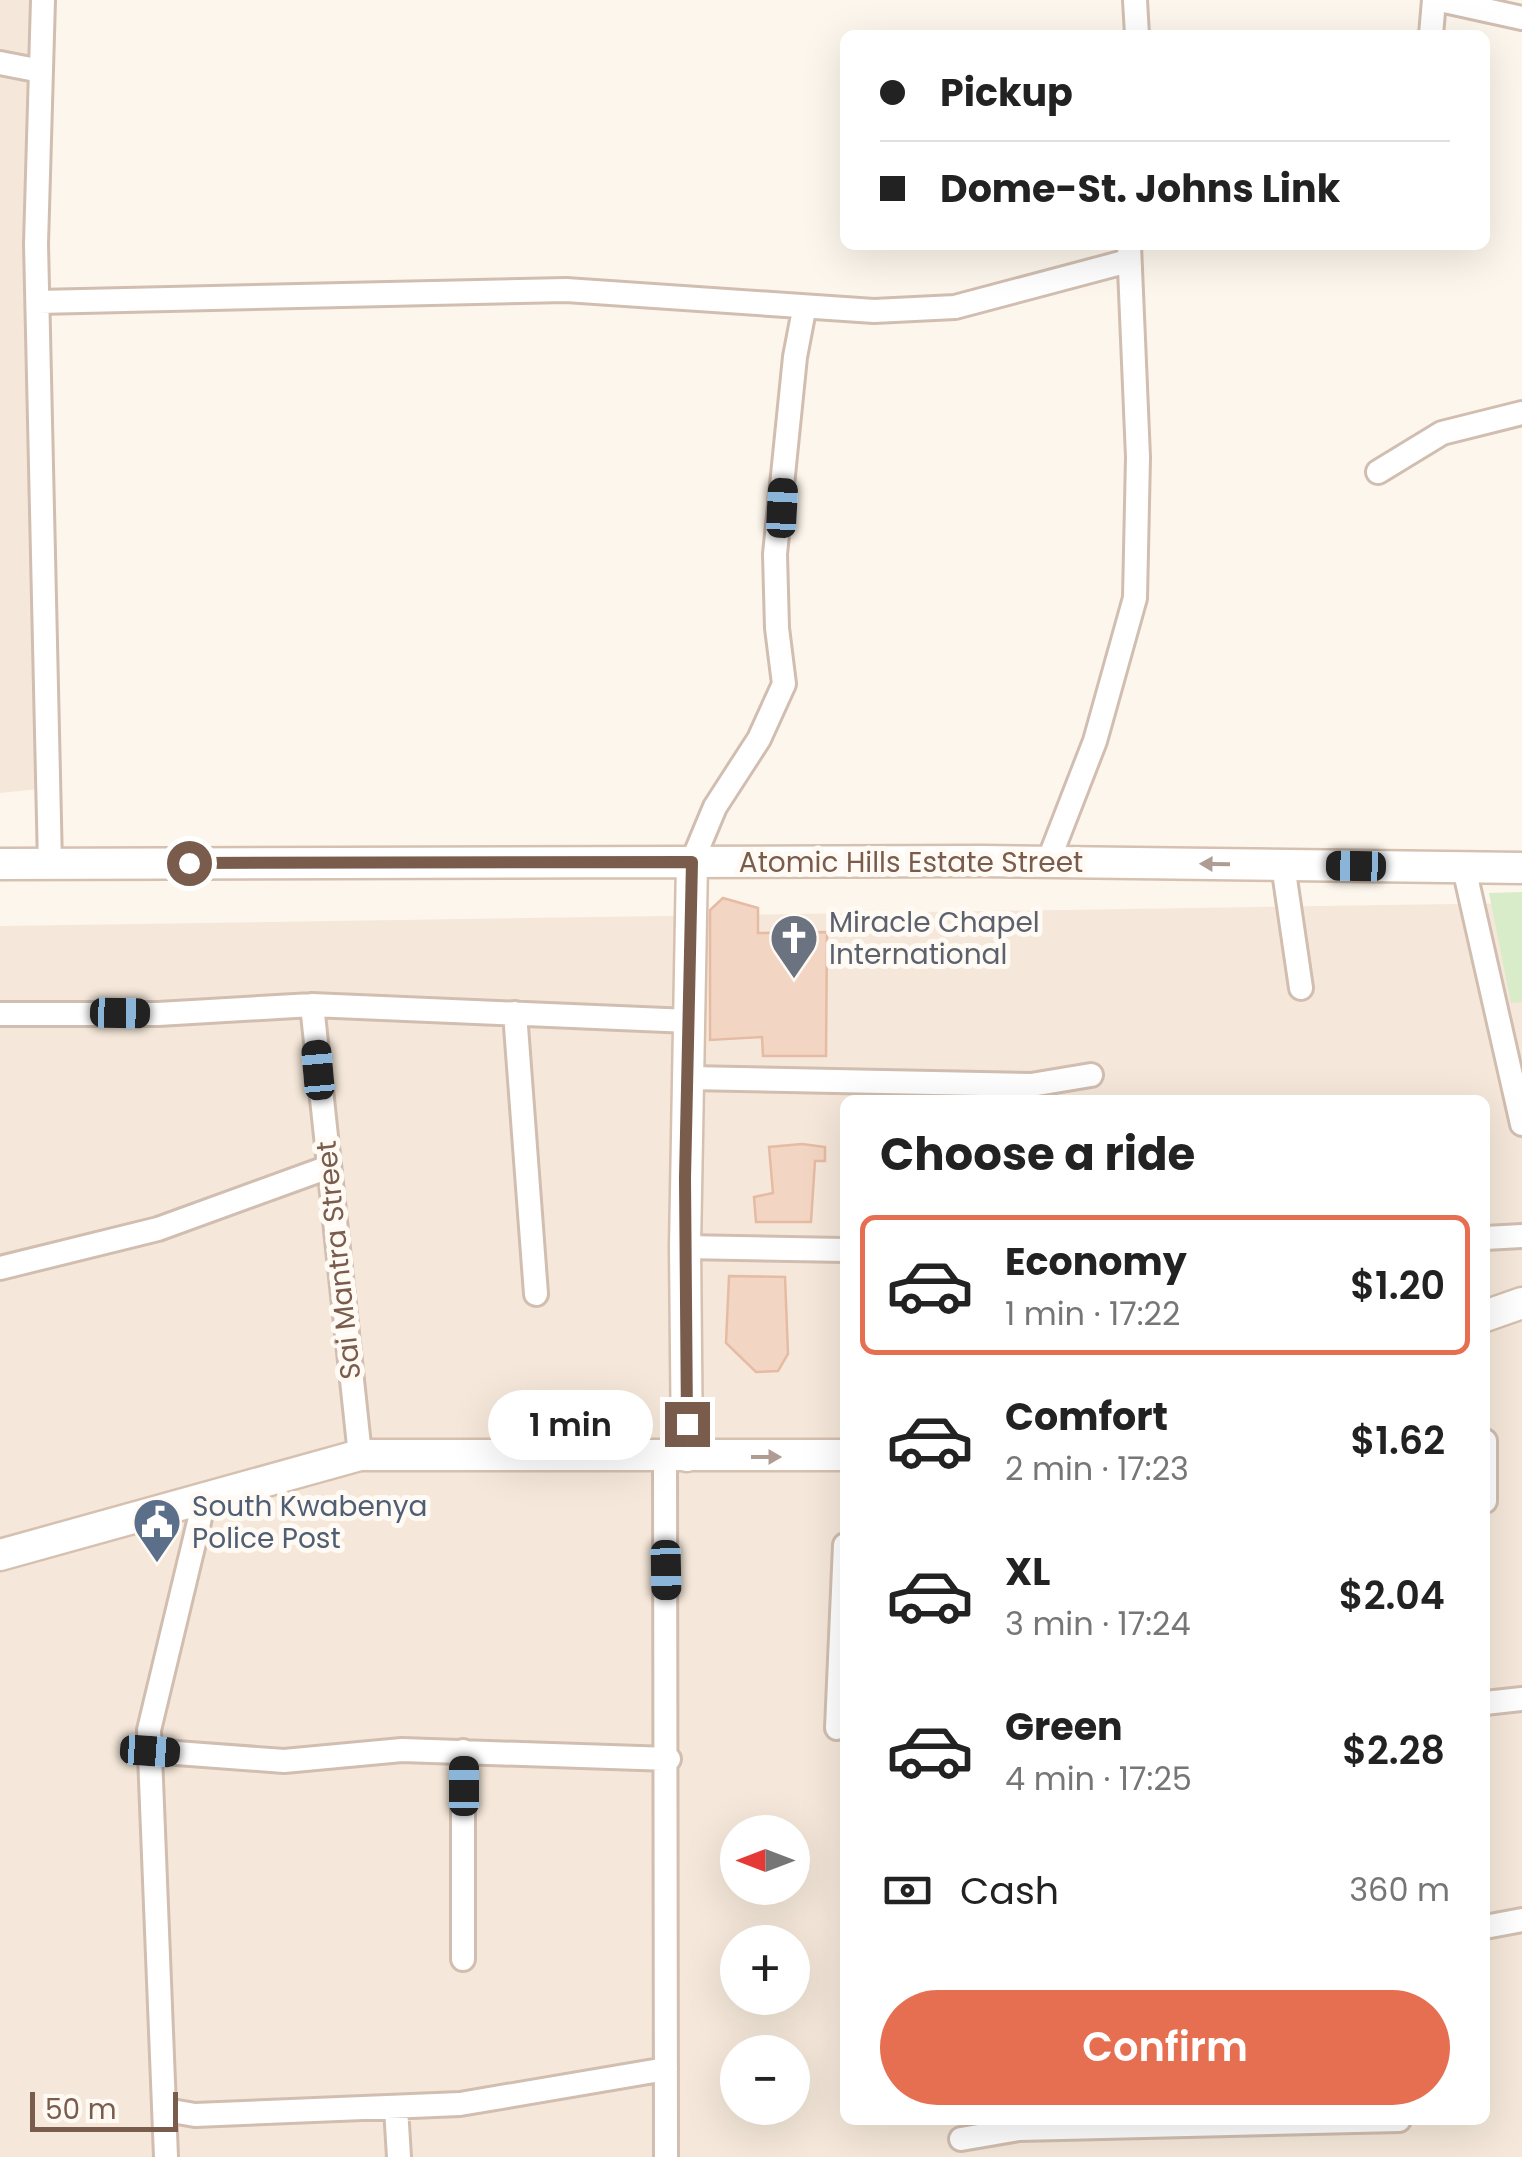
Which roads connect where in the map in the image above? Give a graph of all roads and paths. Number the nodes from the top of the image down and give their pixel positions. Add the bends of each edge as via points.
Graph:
1 (43, 0) edge
2 (1135, 0) edge
3 (1437, 0) edge
4 (1522, 18) edge
5 (1137, 30) edge
6 (1432, 30) edge
7 (0, 64) edge
8 (41, 71) junction
9 (1128, 253) edge
10 (38, 302) junction
11 (804, 310) junction
12 (1522, 413) edge
13 (1378, 472) dead end
14 (692, 862) junction
15 (1048, 862) junction
16 (0, 864) edge
17 (50, 865) junction
18 (1283, 865) junction
19 (1464, 868) junction
20 (1522, 868) edge
21 (1301, 988) dead end
22 (312, 1005) junction
23 (514, 1013) junction
24 (0, 1014) edge
25 (689, 1021) junction
26 (1091, 1075) dead end
27 (689, 1078) junction
28 (1522, 1124) edge
29 (326, 1168) junction
30 (1522, 1236) edge
31 (1490, 1238) edge
32 (685, 1247) junction
33 (840, 1250) edge
34 (0, 1268) edge
35 (536, 1294) dead end
36 (1522, 1304) edge
37 (1490, 1314) edge
38 (360, 1455) junction
39 (676, 1456) junction
40 (840, 1456) edge
41 (205, 1498) junction
42 (0, 1556) edge
43 (840, 1676) edge
44 (1522, 1699) edge
45 (1490, 1702) edge
46 (838, 1728) dead end
47 (150, 1751) junction
48 (464, 1751) junction
49 (668, 1759) junction
50 (1522, 1920) edge
51 (1490, 1927) edge
52 (464, 1959) dead end
53 (666, 2069) junction
54 (396, 2108) junction
55 (166, 2110) junction
56 (1187, 2125) edge
57 (961, 2140) dead end
58 (166, 2157) edge
59 (399, 2157) edge
60 (666, 2157) edge

1 - 8 street
2 - 5 street
3 - 4 street
3 - 6 street
7 - 8 street
8 - 10 street
9 - 11 street via 955,307
9 - 15 street via 1138,457 1135,598 1095,741
10 - 11 street via 566,290
10 - 17 street
11 - 14 street via 775,554 784,684
12 - 13 street via 1442,433
14 - 15 main road, Atomic Hills Estate Street
14 - 17 main road, Atomic Hills Estate Street
14 - 25 main road
18 -> 15 main road, Atomic Hills Estate Street
16 - 17 main road, Atomic Hills Estate Street
18 - 19 main road, Atomic Hills Estate Street
18 - 21 street
19 - 20 main road, Atomic Hills Estate Street
19 - 28 street
22 - 23 street
22 - 24 street
22 - 29 street, Sai Mantra Street
23 - 25 street
23 - 35 street
25 - 27 main road
26 - 27 street via 1031,1085
27 - 32 main road
29 - 34 street via 158,1228
29 - 38 street, Sai Mantra Street
30 - 31 street
32 - 33 street
32 - 39 main road
36 - 37 main road
38 - 39 main road
38 - 41 main road
39 -> 40 main road
39 - 49 street
41 - 42 main road
41 - 47 street via 154,1703
43 - 46 street
44 - 45 street
47 - 48 street via 319,1761 402,1750
47 - 55 street
48 - 49 street
48 - 52 street
49 - 53 street
50 - 51 street
53 - 54 street via 460,2104
53 - 60 street
54 - 55 street via 195,2115
54 - 59 street
55 - 58 street
56 - 57 street via 1018,2129

